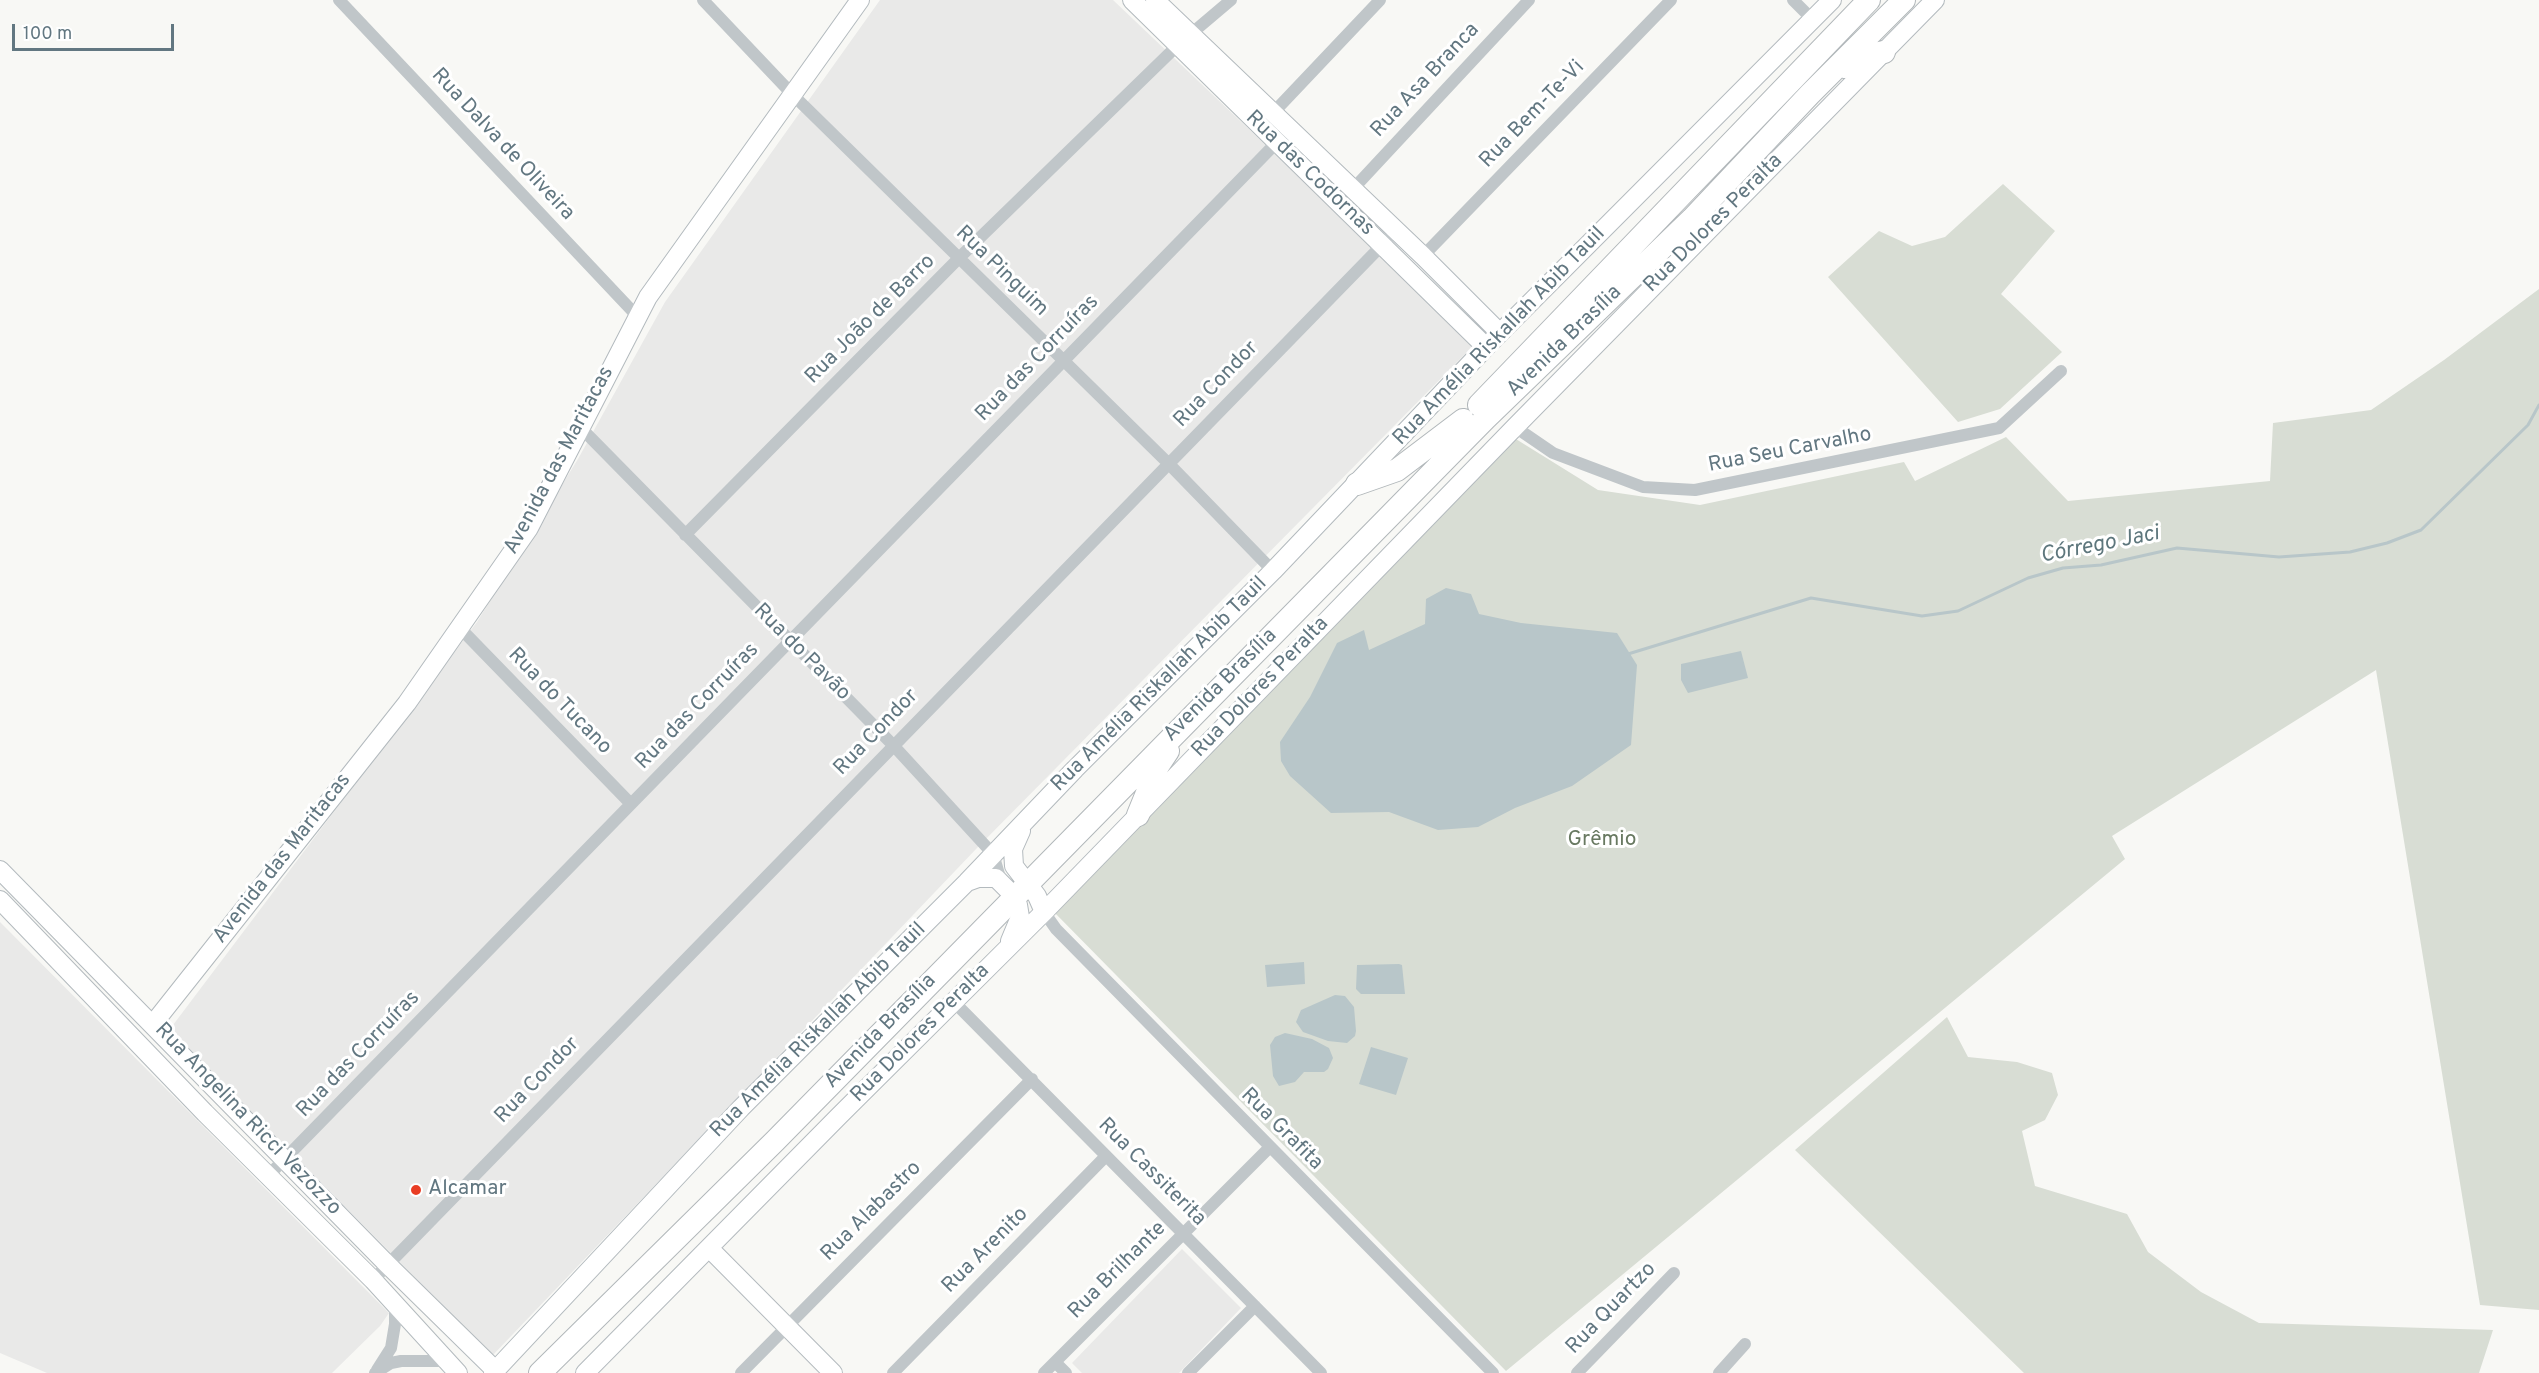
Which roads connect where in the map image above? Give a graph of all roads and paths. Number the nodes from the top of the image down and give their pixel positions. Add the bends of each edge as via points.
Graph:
1 (339, 0) edge
2 (703, 0) edge
3 (860, 0) edge
4 (1132, 0) edge
5 (1155, 0) edge
6 (1231, 0) edge
7 (1380, 0) edge
8 (1528, 0) edge
9 (1671, 0) edge
10 (1793, 0) edge
11 (1832, 0) edge
12 (1869, 0) edge
13 (1904, 0) edge
14 (1935, 0) edge
15 (1813, 20) junction
16 (1184, 40) junction
17 (1884, 52) junction
18 (1810, 94) junction
19 (793, 95) junction
20 (1252, 105) junction
21 (1274, 113) junction
22 (1290, 129) junction
23 (1277, 142) junction
24 (1353, 189) junction
25 (1396, 230) junction
26 (1382, 245) junction
27 (1423, 256) junction
28 (959, 258) junction
29 (637, 316) junction
30 (1500, 333) junction
31 (1486, 347) junction
32 (1064, 361) junction
33 (2061, 370) dead end
34 (1463, 420) junction
35 (580, 427) junction
36 (1515, 427) junction
37 (1168, 463) junction
38 (1357, 484) junction
39 (685, 535) junction
40 (1274, 571) junction
41 (459, 627) junction
42 (789, 642) junction
43 (1203, 704) junction
44 (893, 745) junction
45 (631, 804) junction
46 (1138, 815) junction
47 (1030, 816) junction
48 (993, 854) junction
49 (0, 870) edge
50 (967, 882) junction
51 (1069, 884) junction
52 (1016, 885) junction
53 (0, 900) edge
54 (1044, 912) junction
55 (1002, 953) junction
56 (954, 1002) junction
57 (153, 1024) junction
58 (1032, 1079) junction
59 (1270, 1147) junction
60 (1106, 1156) junction
61 (285, 1158) junction
62 (268, 1176) junction
63 (1183, 1233) junction
64 (710, 1249) junction
65 (387, 1264) junction
66 (1674, 1273) dead end
67 (373, 1280) junction
68 (395, 1305) junction
69 (1254, 1306) junction
70 (785, 1326) junction
71 (1745, 1344) dead end
72 (1055, 1362) junction
73 (452, 1367) edge
74 (494, 1371) edge
75 (375, 1373) edge
76 (523, 1373) edge
77 (540, 1373) edge
78 (585, 1373) edge
79 (741, 1373) edge
80 (832, 1373) edge
81 (893, 1373) edge
82 (1044, 1373) edge
83 (1066, 1373) edge
84 (1188, 1373) edge
85 (1321, 1373) edge
86 (1493, 1373) edge
87 (1577, 1373) edge
88 (1719, 1373) edge

1 - 29 street, Rua Dalva de Oliveira
2 - 19 street, Rua Pinguim
3 - 19 main road, Avenida das Maritacas
4 - 16 main road, Rua das Codornas
5 - 16 main road, Rua das Codornas
6 - 16 street, Rua João de Barro
7 - 21 street
8 - 24 street, Rua Asa Branca
9 - 27 street, Rua Bem-Te-Vi
10 - 15 street
11 - 15 main road, Rua Amélia Riskallah Abib Tauil
12 - 34 highway, Avenida Brasília
13 - 18 highway, Avenida Brasília
14 - 17 main road, Rua Dolores Peralta
15 - 30 main road, Rua Amélia Riskallah Abib Tauil
16 - 20 main road, Rua das Codornas
16 - 28 street, Rua João de Barro
17 - 18 highway via 1850,64
17 - 36 main road, Rua Dolores Peralta
18 - 43 highway, Avenida Brasília via 1692,219 1486,418
19 - 28 street, Rua Pinguim
19 - 29 main road, Avenida das Maritacas
20 - 21 main road, Rua das Codornas
20 - 23 main road, Rua das Codornas
21 - 22 main road, Rua das Codornas
22 - 23 street, Rua das Corruíras
22 - 24 main road, Rua das Codornas
23 - 26 main road, Rua das Codornas
23 - 32 street, Rua das Corruíras
24 - 25 main road, Rua das Codornas
25 - 26 street, Rua Condor
25 - 27 main road, Rua das Codornas
26 - 31 main road, Rua das Codornas
26 - 37 street, Rua Condor
27 - 30 main road, Rua das Codornas
28 - 32 street, Rua Pinguim
28 - 39 street, Rua João de Barro
29 - 35 main road, Avenida das Maritacas
30 - 31 main road, Rua Amélia Riskallah Abib Tauil
31 - 38 main road, Rua Amélia Riskallah Abib Tauil
32 - 37 street, Rua Pinguim
32 - 42 street, Rua das Corruíras
33 - 36 street, Rua Seu Carvalho via 1999,428 1695,490 1643,487 1553,453
34 - 38 highway via 1397,470
34 - 52 highway, Avenida Brasília
35 - 39 street, Rua do Pavão
35 - 41 main road, Avenida das Maritacas via 529,528
36 - 46 main road, Rua Dolores Peralta
37 - 40 street, Rua Pinguim
37 - 44 street, Rua Condor
38 - 40 main road, Rua Amélia Riskallah Abib Tauil
39 - 42 street, Rua do Pavão
40 - 47 main road, Rua Amélia Riskallah Abib Tauil
41 - 45 street, Rua do Tucano
41 - 57 main road, Avenida das Maritacas via 407,703
42 - 44 street, Rua do Pavão
42 - 45 street, Rua das Corruíras
43 - 46 highway via 1158,766
43 - 52 highway, Avenida Brasília
44 - 48 street, Rua do Pavão
44 - 65 street, Rua Condor
45 - 61 street, Rua das Corruíras
46 - 51 main road, Rua Dolores Peralta
47 - 48 main road, Rua Amélia Riskallah Abib Tauil
47 - 52 main road via 1013,849
48 - 50 main road, Rua Amélia Riskallah Abib Tauil
48 - 52 street, Rua do Pavão
49 - 57 main road, Rua Angelina Ricci Vezozzo
50 - 52 main road via 991,877
50 - 74 main road, Rua Amélia Riskallah Abib Tauil via 741,1108
51 - 52 main road via 1048,892
51 - 54 main road, Rua Dolores Peralta
52 - 54 main road
52 - 55 main road via 1020,917 1015,934
52 - 76 highway, Avenida Brasília
52 - 77 highway, Avenida Brasília via 775,1141
53 - 62 main road, Rua Angelina Ricci Vezozzo
54 - 55 main road, Rua Dolores Peralta
54 - 59 street, Rua Grafita via 1056,929
55 - 56 main road, Rua Dolores Peralta
56 - 58 street, Rua Cassiterita
56 - 64 main road, Rua Dolores Peralta
57 - 61 main road, Rua Angelina Ricci Vezozzo
58 - 60 street, Rua Cassiterita
58 - 70 street, Rua Alabastro
59 - 63 street, Rua Brilhante
59 - 86 street, Rua Grafita
60 - 63 street, Rua Cassiterita
60 - 81 street, Rua Arenito
61 - 62 street, Rua das Corruíras
61 - 65 main road, Rua Angelina Ricci Vezozzo
62 - 67 main road, Rua Angelina Ricci Vezozzo
63 - 69 street, Rua Cassiterita
63 - 72 street, Rua Brilhante
64 - 70 main road
64 - 78 main road, Rua Dolores Peralta
65 - 67 street, Rua Condor
65 - 74 main road, Rua Angelina Ricci Vezozzo
66 - 87 street, Rua Quartzo
67 - 68 main road, Rua Angelina Ricci Vezozzo
68 - 73 main road, Rua Angelina Ricci Vezozzo
68 - 75 street via 392,1348
69 - 84 street
69 - 85 street, Rua Cassiterita
70 - 79 street, Rua Alabastro
70 - 80 main road
71 - 88 street
72 - 82 street, Rua Brilhante
72 - 83 street
73 - 75 street via 401,1361

